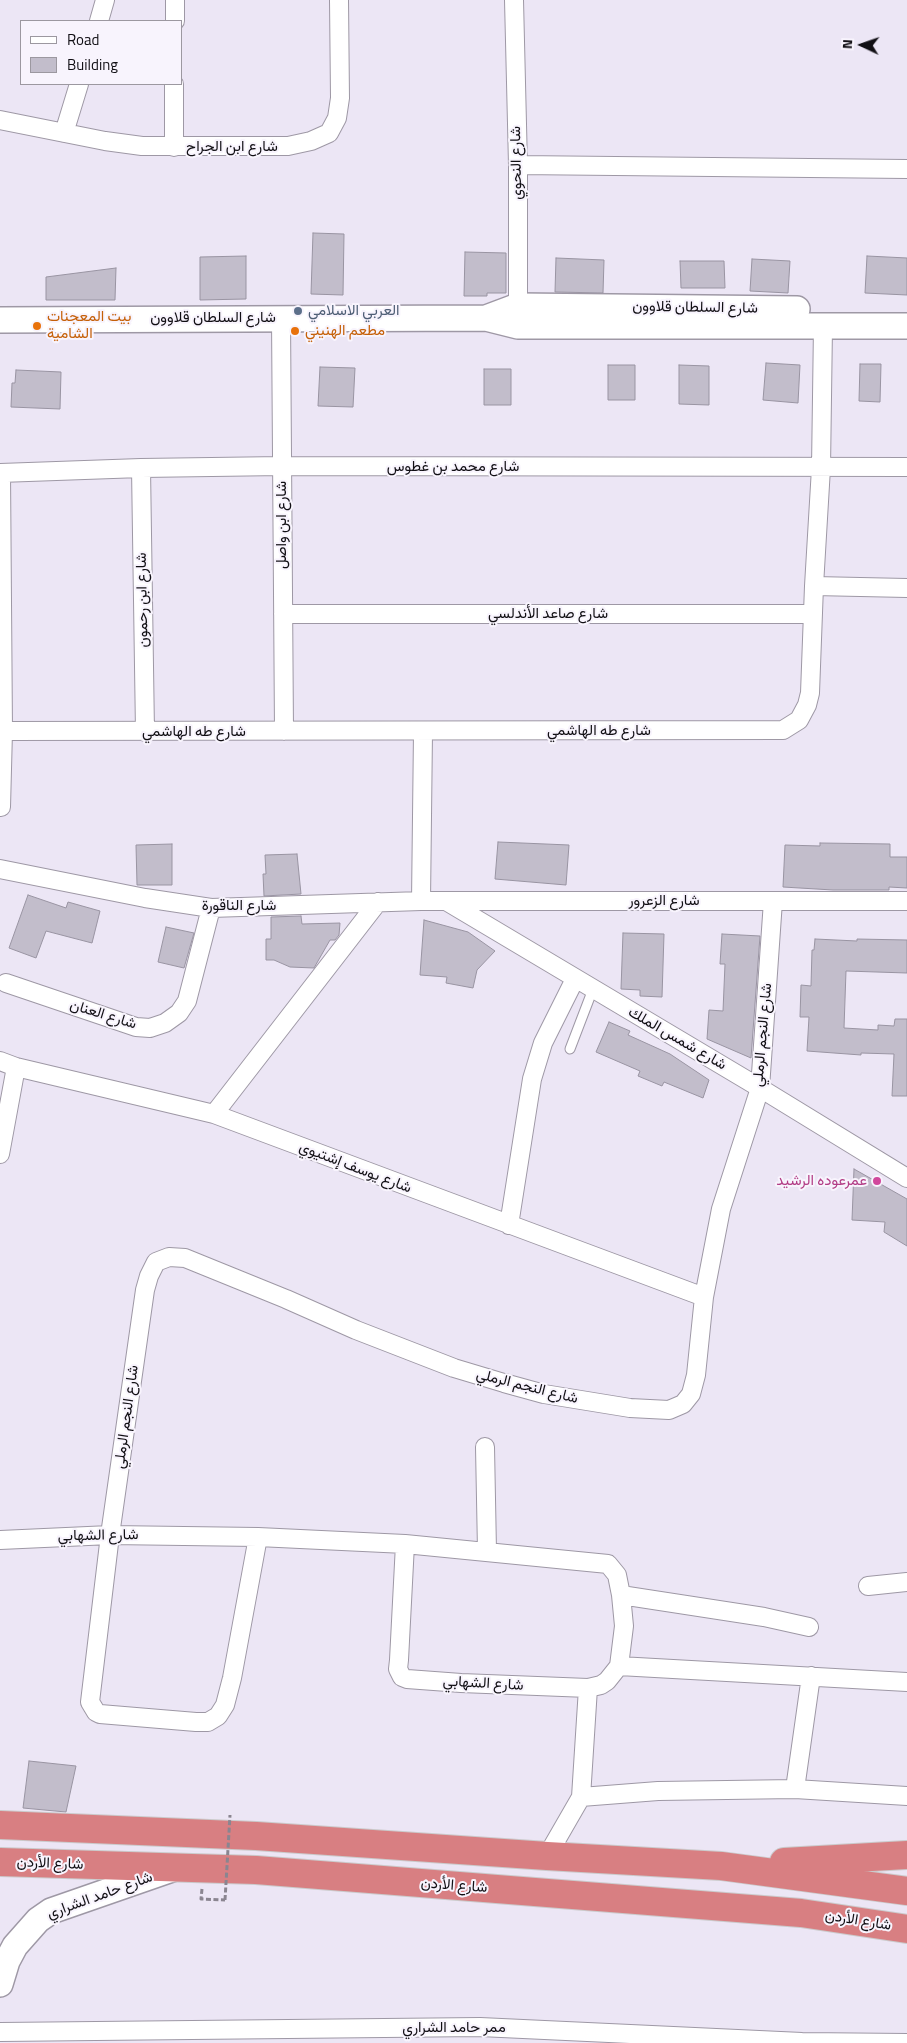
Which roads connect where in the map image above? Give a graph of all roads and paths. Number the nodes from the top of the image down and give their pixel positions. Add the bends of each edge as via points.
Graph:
1 (105, 0) edge
2 (176, 0) edge
3 (339, 0) edge
4 (514, 0) edge
5 (99, 20) edge
6 (175, 20) edge
7 (79, 85) edge
8 (174, 85) edge
9 (0, 120) edge
10 (64, 134) junction
11 (174, 147) junction
12 (518, 165) junction
13 (907, 169) edge
14 (907, 309) edge
15 (518, 316) junction
16 (281, 318) junction
17 (0, 320) edge
18 (823, 326) junction
19 (907, 326) edge
20 (282, 466) junction
21 (907, 467) edge
22 (141, 468) junction
23 (821, 468) junction
24 (1, 473) edge
25 (814, 586) junction
26 (907, 588) edge
27 (282, 614) junction
28 (813, 614) junction
29 (1, 731) edge
30 (145, 732) junction
31 (284, 732) junction
32 (423, 732) junction
33 (1, 807) edge
34 (0, 869) edge
35 (421, 901) junction
36 (446, 901) junction
37 (773, 901) junction
38 (907, 901) edge
39 (378, 902) junction
40 (211, 908) junction
41 (575, 979) junction
42 (6, 983) dead end
43 (593, 989) junction
44 (570, 1048) dead end
45 (8, 1064) edge
46 (760, 1088) junction
47 (214, 1114) junction
48 (0, 1154) edge
49 (907, 1178) edge
50 (509, 1225) junction
51 (704, 1297) junction
52 (485, 1447) dead end
53 (110, 1535) junction
54 (258, 1537) junction
55 (0, 1540) edge
56 (405, 1544) junction
57 (487, 1551) junction
58 (907, 1582) edge
59 (868, 1586) dead end
60 (621, 1595) junction
61 (809, 1627) dead end
62 (619, 1666) junction
63 (811, 1676) junction
64 (907, 1682) edge
65 (588, 1688) junction
66 (795, 1789) junction
67 (907, 1796) edge
68 (581, 1797) junction
69 (230, 1814) dead end
70 (0, 1825) edge
71 (907, 1855) edge
72 (547, 1856) junction
73 (0, 1862) edge
74 (721, 1866) junction
75 (178, 1867) junction
76 (907, 1891) edge
77 (201, 1899) dead end
78 (907, 1929) edge
79 (0, 1984) edge
80 (0, 2032) edge
81 (478, 2035) edge
82 (907, 2043) edge

1 - 5 street
2 - 6 street
3 - 11 street, شارع ابن الجراح via 340,98 337,118 329,133 288,146
4 - 12 street, شارع النحوي
7 - 10 street
8 - 11 street
9 - 10 street, شارع ابن الجراح
10 - 11 street, شارع ابن الجراح via 142,146
12 - 13 street
12 - 15 street, شارع النحوي
14 - 15 street, شارع السلطان قلاوون
15 - 16 street, شارع السلطان قلاوون
15 - 18 street, شارع السلطان قلاوون
16 - 17 street, شارع السلطان قلاوون
16 - 20 street, شارع ابن واصل
18 - 19 street, شارع السلطان قلاوون
18 - 23 street, شارع طه الهاشمي
20 - 22 street, شارع محمد بن غطوس
20 - 23 street, شارع محمد بن غطوس
20 - 27 street, شارع ابن واصل
21 - 23 street, شارع محمد بن غطوس
22 - 24 street, شارع محمد بن غطوس
22 - 30 street, شارع ابن رحمون
23 - 25 street, شارع طه الهاشمي
24 - 29 street
25 - 26 street
25 - 28 street, شارع طه الهاشمي
27 - 28 street, شارع صاعد الأندلسي
27 - 31 street, شارع ابن واصل
28 - 32 street, شارع طه الهاشمي via 807,705 799,720 783,730
29 - 30 street, شارع طه الهاشمي
29 - 33 street
30 - 31 street, شارع طه الهاشمي
31 - 32 street, شارع طه الهاشمي
32 - 35 street
34 - 40 street, شارع الناقورة
35 - 36 street, شارع الزعرور
35 - 39 street, شارع الناقورة
36 - 37 street, شارع الزعرور
36 - 41 street, شارع شمس الملك
37 - 38 street, شارع الزعرور
37 - 46 street, شارع النجم الرملي
39 - 40 street, شارع الناقورة
39 - 47 street
40 - 42 street, شارع العنان via 187,1002 165,1023 150,1028 136,1027
41 - 43 street, شارع شمس الملك
41 - 50 street via 543,1043 532,1079
43 - 44 lane
43 - 46 street, شارع شمس الملك
45 - 47 street, شارع يوسف إشتيوي
45 - 48 street
46 - 49 street, شارع شمس الملك
46 - 51 street, شارع النجم الرملي via 721,1209
47 - 50 street, شارع يوسف إشتيوي
50 - 51 street, شارع يوسف إشتيوي
51 - 53 street, شارع النجم الرملي via 691,1394 683,1404 669,1410 655,1410 544,1394 454,1368 185,1258 169,1257 156,1262 145,1290
52 - 57 street
53 - 54 street, شارع الشهابي
53 - 54 street via 90,1702 100,1714 196,1722 208,1722 218,1716 225,1705
53 - 55 street, شارع الشهابي
54 - 56 street, شارع الشهابي
56 - 57 street, شارع الشهابي
56 - 65 street, شارع الشهابي via 398,1660 402,1677 470,1684
57 - 60 street, شارع الشهابي via 608,1564 617,1575
58 - 59 street
60 - 61 street
60 - 62 street, شارع الشهابي via 624,1626
62 - 63 street
62 - 65 street, شارع الشهابي via 607,1681
63 - 64 street
63 - 66 street
65 - 68 street
66 - 67 street
66 - 68 street via 658,1791
68 - 72 street
69 - 77 path, bridge via 225,1900
70 - 72 highway via 248,1835
71 - 74 highway
72 - 74 highway
73 - 75 highway, شارع الأردن
74 - 76 highway
75 - 78 highway, شارع الأردن via 256,1870 801,1913
75 - 79 street, شارع حامد الشراري via 51,1911 38,1920 16,1946
80 - 81 street, ممر حامد الشراري
81 - 82 street, ممر حامد الشراري

